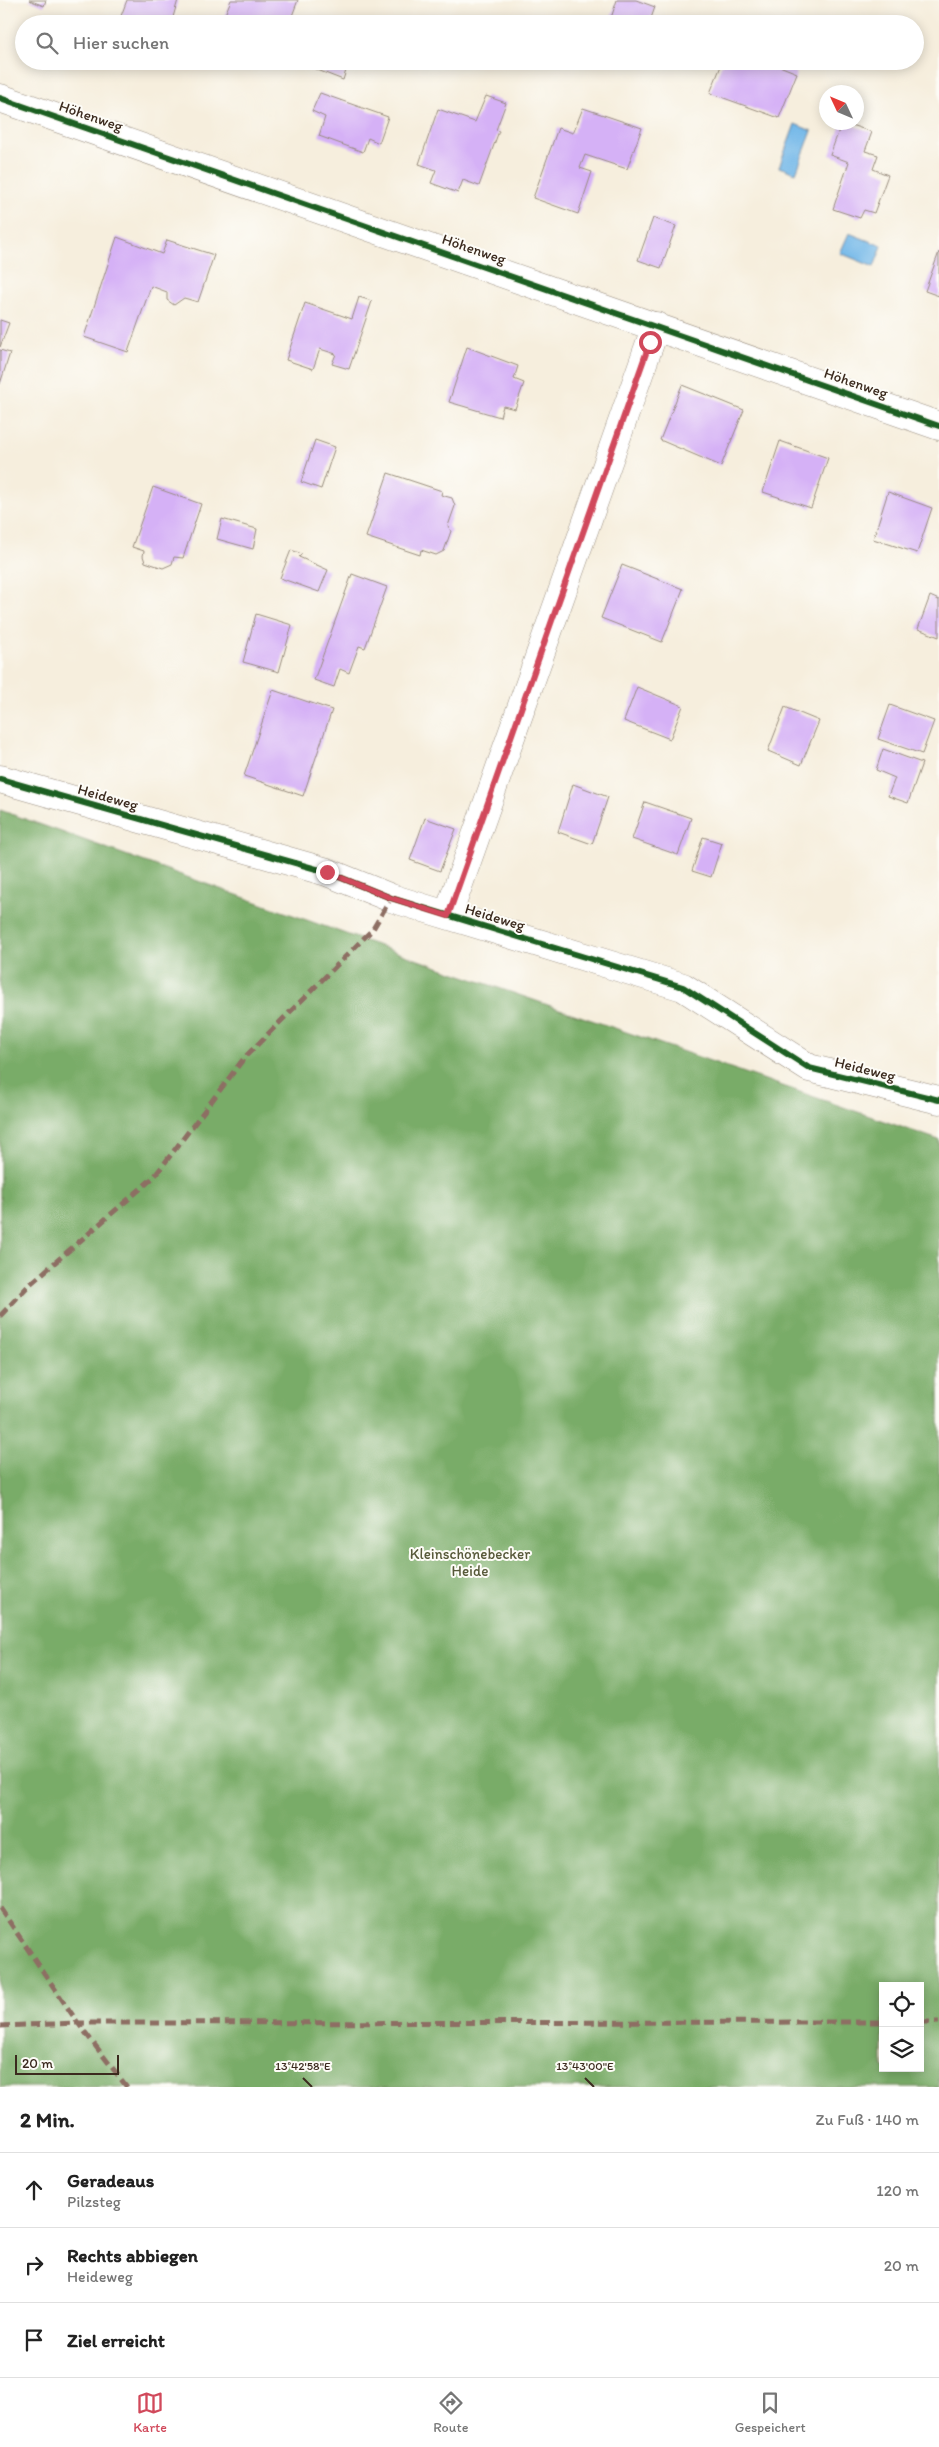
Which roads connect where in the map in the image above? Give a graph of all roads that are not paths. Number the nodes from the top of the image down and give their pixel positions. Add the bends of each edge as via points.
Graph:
1 (0, 98) edge
2 (656, 326) junction
3 (939, 426) edge
4 (0, 779) edge
5 (448, 916) junction
6 (939, 1100) edge

1 - 2 street, Höhenweg
2 - 3 street, Höhenweg
2 - 5 street
4 - 5 street, Heideweg via 327,872 391,898
5 - 6 street, Heideweg via 683,987 809,1068

